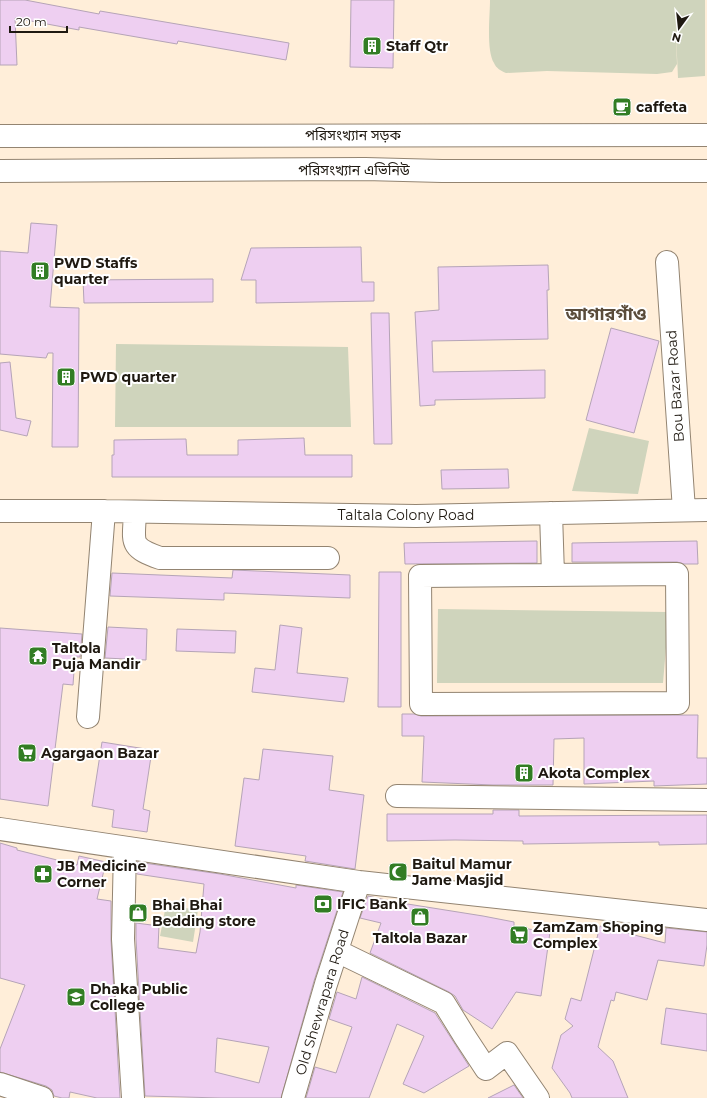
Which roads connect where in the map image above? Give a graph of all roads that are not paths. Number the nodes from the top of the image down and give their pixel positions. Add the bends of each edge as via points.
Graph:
1 (707, 135) edge
2 (0, 136) edge
3 (0, 171) edge
4 (707, 171) edge
5 (667, 262) dead end
6 (684, 510) junction
7 (707, 510) edge
8 (0, 511) edge
9 (104, 511) junction
10 (135, 512) junction
11 (551, 513) junction
12 (328, 558) dead end
13 (553, 575) junction
14 (88, 717) dead end
15 (398, 796) dead end
16 (707, 800) edge
17 (0, 830) edge
18 (126, 849) junction
19 (359, 882) junction
20 (707, 920) edge
21 (338, 951) junction
22 (0, 1084) edge
23 (42, 1098) edge
24 (133, 1098) edge
25 (294, 1098) edge
26 (538, 1098) edge

1 - 2 street, পরিসংখ্যান সড়ক
3 - 4 street, পরিসংখ্যান এভিনিউ
5 - 6 street, Bou Bazar Road
6 - 7 street, Taltala Colony Road
6 - 11 street, Taltala Colony Road
8 - 9 street, Taltala Colony Road
9 - 10 street, Taltala Colony Road
9 - 14 street
10 - 11 street, Taltala Colony Road via 416,516
10 - 12 street via 134,540 137,547 160,558
11 - 13 street
13 - 13 street via 678,574 678,703 421,704 420,576
15 - 16 street
17 - 18 street
18 - 19 street
18 - 24 street via 123,939
19 - 20 street
19 - 21 street, Old Shewrapara Road
21 - 25 street, Old Shewrapara Road via 326,984
21 - 26 street via 444,1003 486,1069 507,1053
22 - 23 street

